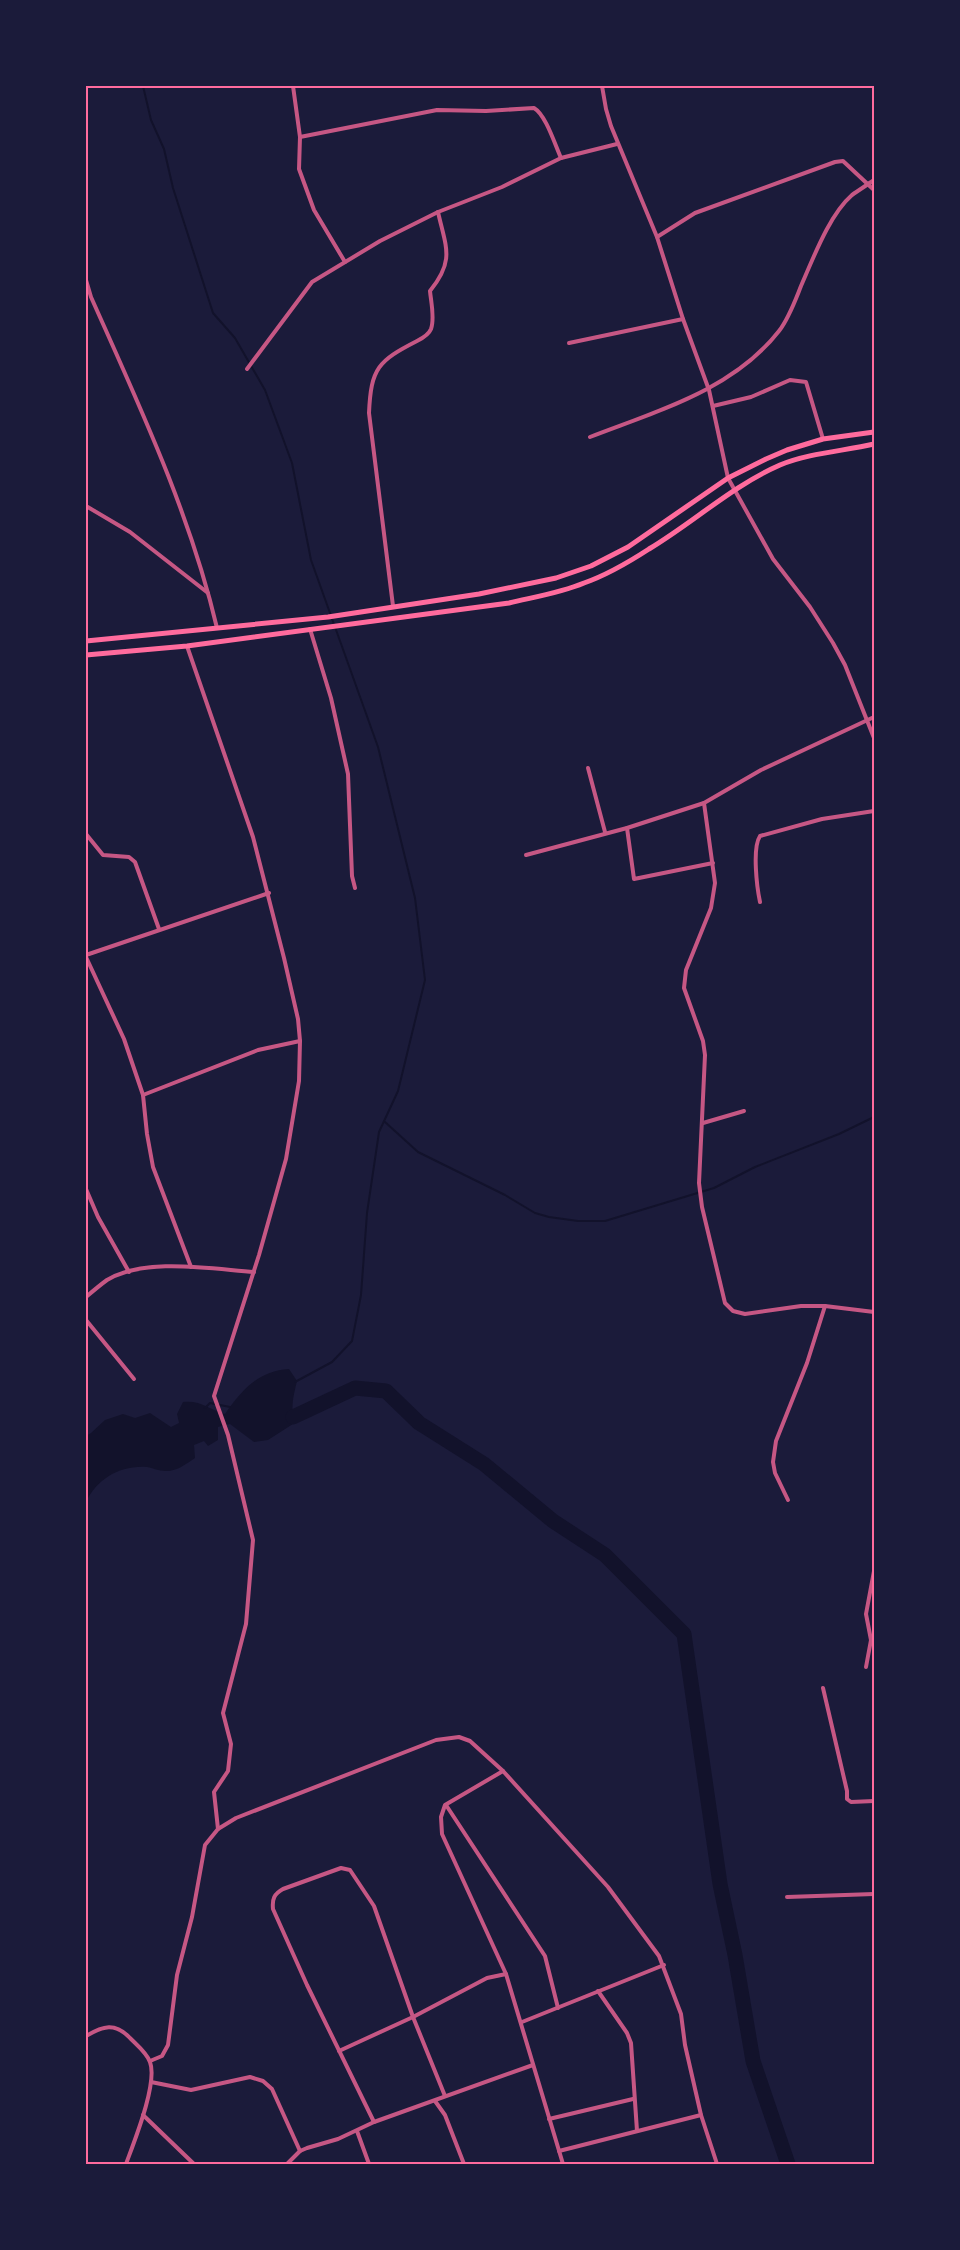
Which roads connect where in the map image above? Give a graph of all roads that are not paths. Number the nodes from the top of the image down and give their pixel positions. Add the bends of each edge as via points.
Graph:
1 (293, 86) edge
2 (602, 86) edge
3 (300, 137) junction
4 (617, 144) junction
5 (561, 158) junction
6 (874, 180) edge
7 (869, 183) junction
8 (874, 190) edge
9 (438, 212) junction
10 (657, 237) junction
11 (345, 262) junction
12 (86, 280) edge
13 (88, 297) edge
14 (683, 319) junction
15 (569, 343) dead end
16 (247, 369) dead end
17 (709, 390) junction
18 (713, 406) junction
19 (874, 432) edge
20 (590, 437) dead end
21 (823, 440) junction
22 (874, 444) edge
23 (728, 478) junction
24 (734, 489) junction
25 (86, 506) edge
26 (208, 593) junction
27 (393, 606) junction
28 (217, 628) junction
29 (310, 629) junction
30 (87, 641) edge
31 (187, 646) junction
32 (86, 656) edge
33 (874, 717) edge
34 (868, 720) junction
35 (874, 738) edge
36 (588, 768) dead end
37 (704, 803) junction
38 (874, 811) edge
39 (627, 828) junction
40 (605, 832) junction
41 (86, 834) edge
42 (526, 855) dead end
43 (713, 863) junction
44 (355, 888) dead end
45 (269, 893) junction
46 (760, 902) dead end
47 (159, 929) junction
48 (86, 956) edge
49 (300, 1041) junction
50 (143, 1095) junction
51 (744, 1111) dead end
52 (703, 1123) junction
53 (86, 1189) edge
54 (190, 1267) junction
55 (129, 1272) junction
56 (254, 1272) junction
57 (86, 1297) edge
58 (825, 1306) junction
59 (874, 1312) edge
60 (86, 1320) edge
61 (134, 1379) dead end
62 (788, 1500) dead end
63 (874, 1571) edge
64 (866, 1667) dead end
65 (823, 1688) dead end
66 (503, 1771) junction
67 (874, 1801) edge
68 (445, 1805) junction
69 (218, 1829) junction
70 (874, 1894) edge
71 (787, 1897) dead end
72 (664, 1965) junction
73 (506, 1974) junction
74 (598, 1991) junction
75 (558, 2008) junction
76 (413, 2017) junction
77 (522, 2022) junction
78 (86, 2036) edge
79 (339, 2051) junction
80 (150, 2061) junction
81 (533, 2065) junction
82 (151, 2082) junction
83 (446, 2096) junction
84 (633, 2099) junction
85 (435, 2101) junction
86 (142, 2115) junction
87 (701, 2115) junction
88 (549, 2119) junction
89 (374, 2122) junction
90 (357, 2131) junction
91 (637, 2131) junction
92 (300, 2151) junction
93 (559, 2151) junction
94 (126, 2164) edge
95 (194, 2164) edge
96 (288, 2164) edge
97 (369, 2164) edge
98 (464, 2164) edge
99 (563, 2164) edge
100 (717, 2164) edge

1 - 3 street
2 - 4 street
3 - 5 street via 436,110 534,108 544,120
3 - 11 street via 298,169 304,188
4 - 5 street
4 - 10 street
5 - 9 street
6 - 7 street
7 - 8 street
7 - 10 street via 843,162 835,162 695,213
7 - 17 street via 837,212 780,330
9 - 11 street
9 - 27 street via 447,260 442,276 430,291 430,332 381,363 370,395
10 - 14 street
11 - 16 street via 312,282
12 - 13 street
13 - 26 street via 163,461
14 - 15 street
14 - 17 street
17 - 18 street
17 - 20 street
18 - 21 street via 751,397 790,380 806,382
18 - 23 street
19 - 21 main road
21 - 23 main road via 787,450
22 - 24 main road via 782,464
23 - 24 street
23 - 27 main road via 628,547 591,566 490,592
24 - 29 main road via 650,549 584,583 509,603
24 - 34 street via 773,559 833,643
25 - 26 street via 130,532
26 - 28 street
27 - 28 main road
28 - 30 main road
29 - 31 main road
29 - 44 street via 348,774
30 - 32 main road
31 - 32 main road
31 - 45 street
33 - 34 street
34 - 35 street
34 - 37 street via 761,770
36 - 40 street
37 - 39 street
37 - 43 street
38 - 46 street via 822,819 760,836
39 - 40 street
39 - 43 street via 634,879
40 - 42 street
41 - 47 street via 102,855 129,857 135,862
43 - 52 street via 711,908 686,970 684,988 705,1055
45 - 47 street
45 - 49 street
47 - 48 street
48 - 50 street via 124,1039
49 - 50 street via 258,1050
49 - 56 street via 292,1130
50 - 54 street via 153,1167
51 - 52 street
52 - 58 street via 699,1183 725,1303 733,1311 745,1314
53 - 55 street
54 - 55 street
54 - 56 street
55 - 57 street via 108,1279
56 - 69 street via 214,1396 228,1435 253,1540 246,1624 223,1713 231,1744 228,1771 214,1792
58 - 59 street
58 - 62 street via 776,1441 775,1473
60 - 61 street
63 - 64 street via 866,1614 871,1640
65 - 67 street via 847,1799
66 - 68 street
66 - 69 street via 470,1741 459,1737 435,1740 236,1818
66 - 72 street via 608,1887
68 - 73 street via 442,1834
68 - 75 street via 545,1956
69 - 80 street via 205,1845 177,1974 168,2045 162,2056
70 - 71 street
72 - 74 street
72 - 87 street via 681,2014
73 - 76 street via 487,1978
73 - 77 street
74 - 75 street
74 - 84 street via 627,2033
75 - 77 street
76 - 79 street
76 - 79 street via 374,1906 350,1870 341,1868 283,1889 275,1893 273,1909
76 - 83 street
77 - 81 street
78 - 80 street via 104,2026 115,2027 126,2033
79 - 89 street
80 - 82 street
81 - 83 street
81 - 88 street
82 - 86 street
82 - 92 street via 191,2090 250,2078 263,2081 272,2089
83 - 85 street
84 - 88 street
84 - 91 street
85 - 89 street
85 - 98 street via 445,2115
86 - 94 street
86 - 95 street
87 - 91 street
87 - 100 street
88 - 93 street
89 - 90 street
90 - 92 street
90 - 97 street
91 - 93 street
92 - 96 street
93 - 99 street

